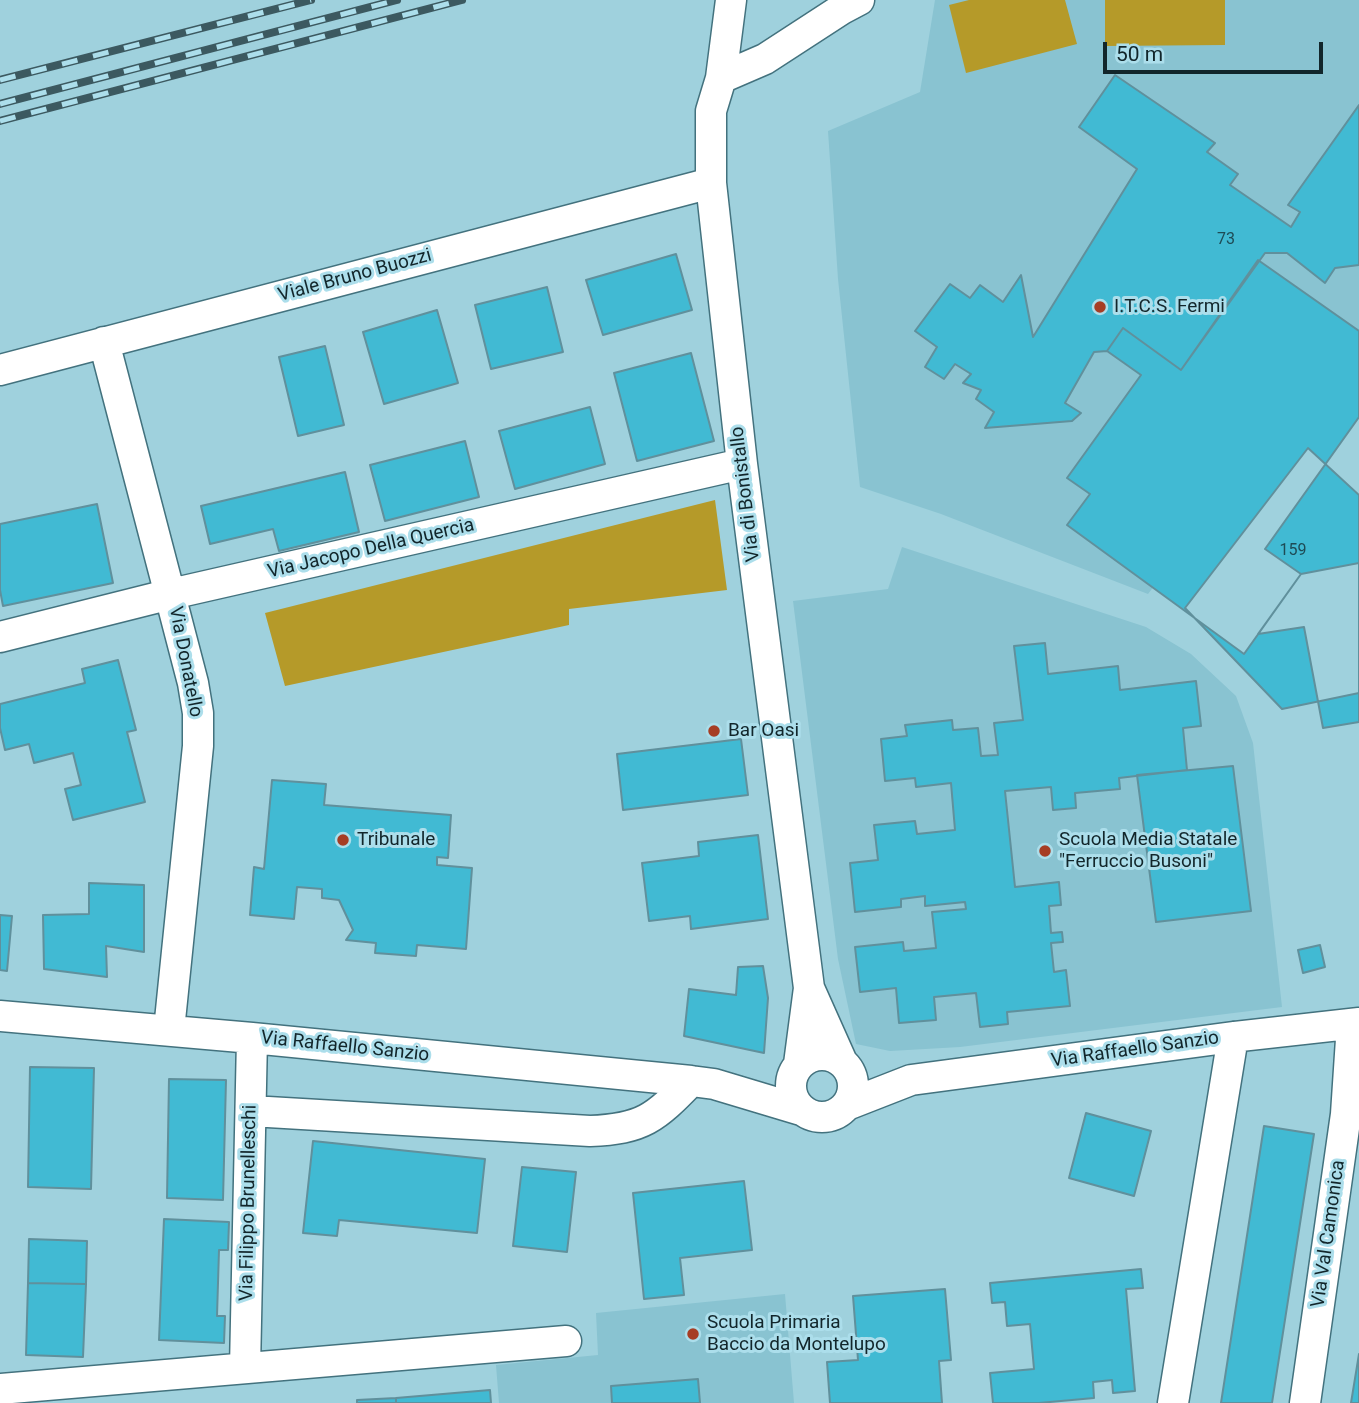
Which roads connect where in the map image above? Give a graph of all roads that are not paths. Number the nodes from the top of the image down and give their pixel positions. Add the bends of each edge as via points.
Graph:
1 (731, 0) edge
2 (859, 0) edge
3 (721, 78) junction
4 (711, 183) junction
5 (104, 342) junction
6 (0, 370) edge
7 (742, 464) junction
8 (171, 594) junction
9 (0, 637) edge
10 (809, 988) junction
11 (0, 1016) edge
12 (1355, 1023) edge
13 (169, 1030) junction
14 (1233, 1037) junction
15 (252, 1038) junction
16 (845, 1065) junction
17 (796, 1071) junction
18 (911, 1080) junction
19 (703, 1082) junction
20 (847, 1105) junction
21 (251, 1111) junction
22 (804, 1111) junction
23 (566, 1341) dead end
24 (246, 1368) junction
25 (0, 1389) edge
26 (1172, 1403) edge
27 (1305, 1403) edge

1 - 3 street, Via di Bonistallo
2 - 3 street via 765,59
3 - 4 street, Via di Bonistallo via 711,111
4 - 5 street, Viale Bruno Buozzi
4 - 7 street, Via di Bonistallo
5 - 6 street, Viale Bruno Buozzi
5 - 8 street, Via Donatello
7 - 8 street, Via Jacopo Della Quercia
7 - 10 street, Via di Bonistallo
8 - 9 street, Via Jacopo Della Quercia
8 - 13 street, Via Donatello via 193,684 198,746
10 - 16 street, Via di Bonistallo
10 - 17 street, Via di Bonistallo
11 - 13 street, Via Raffaello Sanzio
12 - 14 street, Via Raffaello Sanzio
12 - 27 street, Via Val Camonica
13 - 15 street, Via Raffaello Sanzio
14 - 18 street, Via Raffaello Sanzio
14 - 26 street
15 - 19 street, Via Raffaello Sanzio
15 - 21 street, Via Filippo Brunelleschi
16 - 17 street, Via Raffaello Sanzio via 825,1054 807,1058
16 - 18 street, Via Raffaello Sanzio
16 - 20 street via 853,1077
17 - 19 street, Via Raffaello Sanzio via 746,1083
17 - 22 street via 791,1087
18 - 20 street, Via Raffaello Sanzio
19 - 21 street via 644,1121 611,1130
19 - 22 street, Via Raffaello Sanzio
20 - 22 street, Via Raffaello Sanzio via 831,1116
21 - 24 street, Via Filippo Brunelleschi
23 - 24 street
24 - 25 street

